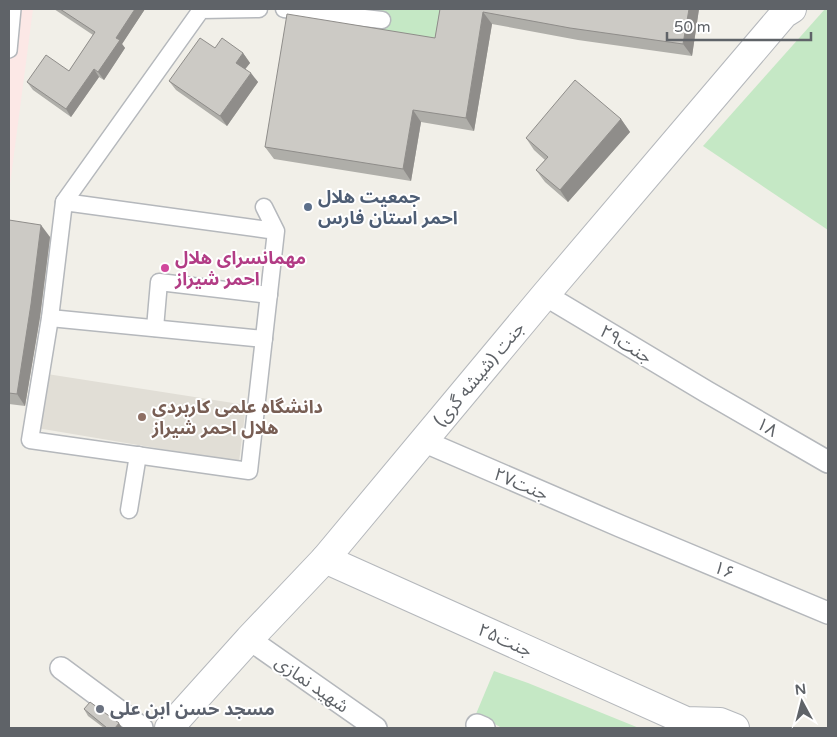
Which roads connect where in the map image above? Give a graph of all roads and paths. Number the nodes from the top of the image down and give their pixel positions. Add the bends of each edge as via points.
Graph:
1 (15, 9) edge
2 (259, 9) edge
3 (284, 9) edge
4 (787, 10) edge
5 (382, 20) dead end
6 (9, 52) edge
7 (64, 202) junction
8 (264, 207) dead end
9 (276, 231) junction
10 (269, 295) junction
11 (546, 295) junction
12 (50, 318) junction
13 (155, 328) junction
14 (264, 338) junction
15 (707, 392) joint
16 (423, 441) junction
17 (138, 455) junction
18 (828, 462) edge
19 (129, 510) dead end
20 (620, 526) joint
21 (325, 559) junction
22 (828, 613) edge
23 (249, 639) junction
24 (62, 668) dead end
25 (689, 724) edge
26 (142, 728) edge
27 (169, 728) edge
28 (376, 728) edge
29 (735, 728) edge

1 - 6 lane
2 - 7 street via 201,10
3 - 5 street
4 - 11 street, جنت (شیشه گری)
7 - 9 street
7 - 12 street
8 - 9 street
9 - 10 street
10 - 13 street via 159,282
10 - 14 street
11 - 15 street, جنت۲۹
11 - 16 street, جنت (شیشه گری)
12 - 13 street
12 - 17 street via 30,440
13 - 14 street
14 - 17 street via 249,471
15 - 18 street, ۱۸
16 - 20 street, جنت۲۷
16 - 21 street, جنت (شیشه گری)
17 - 19 street
20 - 22 street, ۱۶
21 - 23 street, جنت (شیشه گری)
21 - 25 street, جنت۲۵
23 - 27 street, جنت (شیشه گری)
23 - 28 street, شهید نمازی
24 - 26 street
25 - 29 street via 720,722

